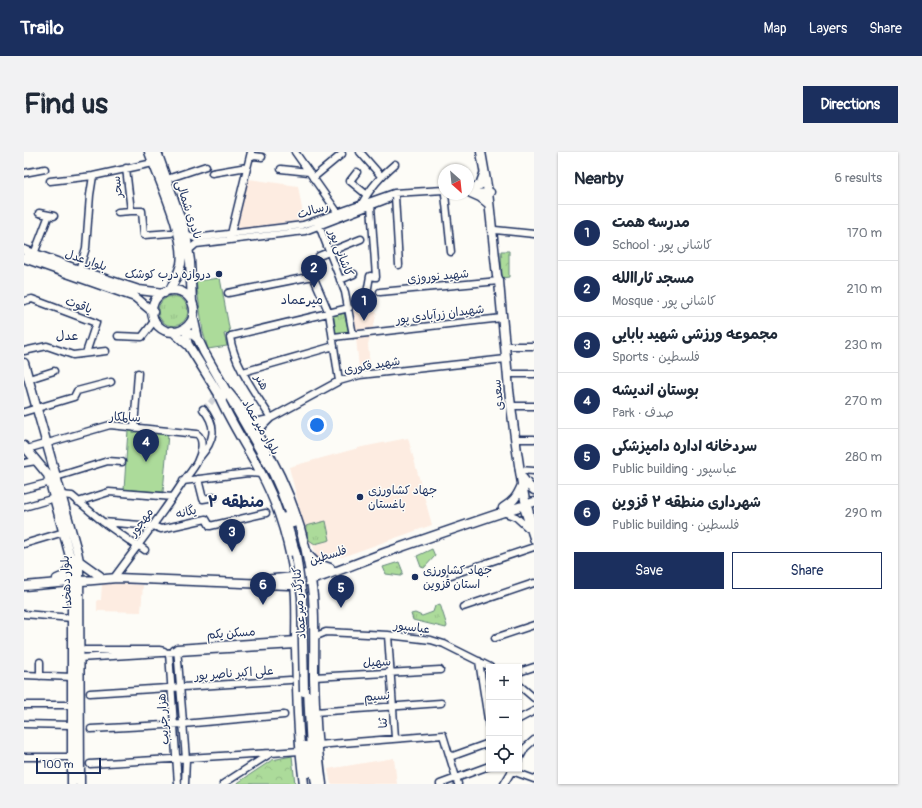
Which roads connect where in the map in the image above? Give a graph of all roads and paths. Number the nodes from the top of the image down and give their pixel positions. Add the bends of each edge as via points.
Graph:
1 (149, 152) edge
2 (157, 152) edge
3 (295, 152) edge
4 (360, 152) edge
5 (244, 153) edge
6 (251, 154) edge
7 (342, 154) dead end
8 (481, 154) edge
9 (262, 157) dead end
10 (153, 163) junction
11 (396, 164) dead end
12 (206, 166) dead end
13 (247, 167) junction
14 (126, 168) junction
15 (45, 169) dead end
16 (281, 169) dead end
17 (309, 172) junction
18 (357, 172) dead end
19 (24, 173) edge
20 (212, 173) dead end
21 (484, 174) junction
22 (93, 176) junction
23 (381, 176) junction
24 (313, 178) junction
25 (167, 179) junction
26 (50, 182) dead end
27 (474, 188) edge
28 (474, 191) edge
29 (489, 191) junction
30 (438, 192) edge
31 (438, 192) edge
32 (474, 194) edge
33 (367, 195) junction
34 (395, 196) junction
35 (445, 200) edge
36 (489, 204) junction
37 (361, 205) junction
38 (371, 206) junction
39 (131, 211) junction
40 (118, 212) dead end
41 (39, 213) dead end
42 (338, 213) junction
43 (318, 224) junction
44 (495, 230) junction
45 (171, 233) dead end
46 (186, 234) junction
47 (534, 234) edge
48 (230, 237) junction
49 (361, 239) dead end
50 (24, 250) edge
51 (189, 250) junction
52 (329, 252) junction
53 (451, 252) dead end
54 (34, 254) junction
55 (319, 256) dead end
56 (24, 258) edge
57 (399, 265) dead end
58 (79, 270) junction
59 (354, 274) dead end
60 (177, 276) junction
61 (191, 276) junction
62 (340, 280) junction
63 (499, 281) junction
64 (167, 291) junction
65 (380, 292) dead end
66 (228, 293) dead end
67 (367, 293) dead end
68 (24, 302) edge
69 (192, 302) junction
70 (349, 308) junction
71 (153, 312) junction
72 (329, 313) junction
73 (193, 316) junction
74 (502, 318) junction
75 (155, 320) junction
76 (172, 331) junction
77 (353, 335) junction
78 (118, 336) dead end
79 (333, 337) junction
80 (198, 339) junction
81 (188, 345) junction
82 (334, 346) junction
83 (505, 346) junction
84 (534, 346) edge
85 (24, 351) edge
86 (106, 351) dead end
87 (86, 353) junction
88 (506, 359) junction
89 (24, 362) edge
90 (54, 371) dead end
91 (243, 372) junction
92 (138, 373) dead end
93 (508, 374) junction
94 (534, 374) edge
95 (29, 379) junction
96 (339, 381) junction
97 (111, 382) dead end
98 (228, 392) junction
99 (219, 396) junction
100 (511, 406) junction
101 (534, 406) edge
102 (37, 408) junction
103 (203, 409) dead end
104 (24, 412) edge
105 (271, 418) junction
106 (251, 423) junction
107 (134, 428) junction
108 (257, 434) junction
109 (200, 436) joint
110 (515, 439) junction
111 (534, 439) edge
112 (47, 445) junction
113 (26, 448) edge
114 (254, 459) junction
115 (198, 460) junction
116 (36, 461) junction
117 (122, 462) dead end
118 (24, 463) edge
119 (519, 471) junction
120 (534, 471) edge
121 (248, 473) junction
122 (262, 474) junction
123 (53, 479) junction
124 (198, 479) junction
125 (183, 481) junction
126 (522, 485) junction
127 (24, 489) edge
128 (534, 490) edge
129 (58, 497) junction
130 (173, 497) junction
131 (215, 497) dead end
132 (534, 498) edge
133 (78, 502) junction
134 (528, 503) edge
135 (24, 507) edge
136 (502, 510) junction
137 (266, 513) dead end
138 (532, 517) edge
139 (104, 522) junction
140 (153, 526) junction
141 (532, 530) edge
142 (64, 532) junction
143 (534, 541) edge
144 (24, 544) edge
145 (137, 546) junction
146 (534, 547) edge
147 (145, 550) dead end
148 (299, 555) junction
149 (75, 563) junction
150 (330, 568) junction
151 (323, 575) junction
152 (451, 575) dead end
153 (100, 577) junction
154 (117, 577) junction
155 (310, 577) junction
156 (76, 580) junction
157 (295, 580) junction
158 (24, 581) edge
159 (57, 581) junction
160 (534, 583) edge
161 (281, 585) junction
162 (24, 586) edge
163 (313, 596) junction
164 (76, 598) junction
165 (297, 598) junction
166 (463, 607) dead end
167 (24, 614) edge
168 (72, 618) junction
169 (314, 625) junction
170 (534, 625) edge
171 (326, 632) junction
172 (388, 635) junction
173 (314, 637) junction
174 (495, 638) dead end
175 (296, 643) junction
176 (85, 650) dead end
177 (177, 650) junction
178 (169, 653) junction
179 (79, 658) junction
180 (479, 661) junction
181 (40, 662) dead end
182 (486, 665) edge
183 (534, 667) edge
184 (440, 670) dead end
185 (522, 671) edge
186 (391, 672) junction
187 (24, 675) edge
188 (40, 676) junction
189 (72, 677) junction
190 (314, 677) junction
191 (290, 680) dead end
192 (171, 687) junction
193 (180, 687) junction
194 (522, 688) edge
195 (306, 690) junction
196 (90, 693) dead end
197 (534, 698) edge
198 (441, 703) dead end
199 (24, 705) edge
200 (72, 705) junction
201 (393, 706) junction
202 (486, 706) edge
203 (534, 711) edge
204 (315, 712) junction
205 (284, 715) dead end
206 (522, 717) edge
207 (174, 723) junction
208 (24, 724) edge
209 (183, 724) junction
210 (72, 725) junction
211 (91, 729) dead end
212 (395, 738) junction
213 (534, 740) edge
214 (486, 744) edge
215 (317, 745) junction
216 (531, 745) edge
217 (300, 751) junction
218 (271, 753) junction
219 (522, 756) edge
220 (24, 757) edge
221 (72, 757) junction
222 (450, 757) junction
223 (176, 759) junction
224 (186, 759) junction
225 (90, 764) dead end
226 (486, 767) edge
227 (506, 772) edge
228 (511, 772) edge
229 (517, 772) edge
230 (508, 778) junction
231 (534, 779) edge
232 (457, 781) edge
233 (72, 784) edge
234 (80, 784) edge
235 (178, 784) edge
236 (185, 784) edge
237 (223, 784) edge
238 (304, 784) edge
239 (308, 784) edge
240 (316, 784) edge
241 (322, 784) edge
242 (440, 784) edge
243 (504, 784) edge

1 - 10 main road, نادری شمالی
2 - 25 main road, نادری شمالی
3 - 17 street
4 - 23 street
5 - 6 street
6 - 9 street
6 - 13 street
7 - 24 street
8 - 21 main road, سعدی
8 - 29 main road, سعدی via 484,158
10 - 14 street
10 - 60 main road, نادری شمالی via 176,225 181,263
11 - 23 street
12 - 25 street
13 - 20 street
13 - 48 street
14 - 22 street
14 - 39 street, سحر
15 - 19 street
16 - 17 street
17 - 24 street
18 - 33 street via 350,181
21 - 27 main road via 480,185
21 - 29 main road, سعدی
22 - 26 street
22 - 58 street via 86,248
23 - 33 street
24 - 42 street
25 - 46 main road, نادری شمالی
28 - 29 street
29 - 36 main road, سعدی
29 - 44 main road, سعدی
30 - 34 street, رسالت
31 - 37 street, رسالت via 394,193
32 - 36 main road
33 - 37 street
34 - 38 street, رسالت
34 - 57 street
35 - 53 street
36 - 63 main road, سعدی
37 - 42 street, رسالت
38 - 43 street, رسالت
38 - 67 street via 376,277 370,276
39 - 40 street
39 - 45 street, سحر via 142,211 144,235
41 - 54 street via 51,216
42 - 43 street, رسالت
43 - 48 street, رسالت via 305,231
43 - 52 street, کاشانی پور
44 - 47 street
44 - 63 main road, سعدی via 501,276
46 - 48 street, رسالت via 195,238
46 - 51 main road, نادری شمالی
48 - 51 street, رسالت via 196,244
49 - 52 street
50 - 54 main road, بلوار عدل
51 - 61 main road, نادری شمالی
52 - 55 street
52 - 62 street, کاشانی پور
54 - 58 main road, بلوار عدل
56 - 71 main road, بلوار عدل via 135,297
58 - 64 main road, بلوار عدل via 139,290
59 - 62 street
60 - 61 main road via 184,280
60 - 64 main road, نادری شمالی
61 - 69 main road, نادری شمالی
62 - 70 street, کاشانی پور
63 - 65 street, شهید نوروزی
63 - 74 main road, سعدی
64 - 69 main road via 183,292
64 - 71 main road via 155,300
66 - 72 street via 313,276
68 - 87 street, یاقوت via 32,299 96,323
69 - 73 main road
70 - 72 street
70 - 77 street, کاشانی پور
71 - 75 main road
72 - 79 street
72 - 91 street, هنر via 231,336 232,348
73 - 76 main road via 185,327
73 - 80 main road, بلوار میرعماد
74 - 77 street, شهیدان زرآبادی پور
74 - 83 main road, سعدی
75 - 76 main road via 162,328
75 - 78 street via 142,337
76 - 81 main road, بلوار میرعماد
77 - 79 street, شهیدان زرآبادی پور
79 - 82 street
80 - 81 main road via 193,334 188,334
80 - 98 main road, بلوار میرعماد
81 - 99 main road, بلوار میرعماد
82 - 91 street
82 - 96 street
83 - 84 street
83 - 88 main road, سعدی
85 - 87 street via 48,346 74,355
86 - 87 street
88 - 93 main road, سعدی
88 - 96 street, شهید فکوری via 360,375
89 - 95 main road, بلوار دهخدا
90 - 95 street
91 - 105 street, هنر
92 - 107 street
93 - 94 street
93 - 100 main road, سعدی
95 - 102 main road, بلوار دهخدا
96 - 105 street, شهید فکوری
97 - 102 street
98 - 106 main road, کنارگذر میرعماد
98 - 148 main road, بلوار میرعماد via 281,491 292,521
99 - 114 main road, کنارگذر میرعماد
99 - 148 main road, بلوار میرعماد via 268,475
100 - 101 street
100 - 110 main road, سعدی
102 - 104 street
102 - 112 main road, بلوار دهخدا
103 - 115 street via 211,421 212,441
105 - 106 street
105 - 108 street, شهید فکوری
106 - 108 main road, کنارگذر میرعماد
107 - 109 street, سالمکار
107 - 112 street, سالمکار via 110,426
108 - 148 main road, کنارگذر میرعماد via 277,468 295,510
109 - 115 street, مهجور via 202,441
110 - 111 street
110 - 119 main road, سعدی
112 - 113 street, سالمکار
112 - 123 main road, بلوار دهخدا
113 - 116 main road, بلوار دهخدا
114 - 121 street
114 - 122 main road, کنارگذر میرعماد
115 - 125 street, مهجور
116 - 118 street
116 - 123 main road, بلوار دهخدا
117 - 123 street via 108,461
119 - 120 street
119 - 126 main road, سعدی
119 - 128 main road
121 - 122 street
121 - 124 street
122 - 148 main road, کنارگذر میرعماد
123 - 127 street
123 - 129 main road, بلوار دهخدا
124 - 125 street
124 - 131 street via 203,499
125 - 130 street, مهجور
126 - 134 main road, سعدی
126 - 136 main road via 517,497
129 - 133 street via 72,496
129 - 135 street
129 - 142 main road, بلوار دهخدا
129 - 149 main road, بلوار دهخدا
130 - 133 street via 109,492
130 - 140 street, مهجور
132 - 134 main road, فلسطین
133 - 139 street
134 - 136 main road, فلسطین
134 - 138 street
134 - 141 street via 524,510
136 - 141 street
136 - 150 main road, فلسطین
136 - 151 main road, فلسطین
137 - 140 street, یگانه via 210,526 206,519 161,529
138 - 141 street
139 - 140 street
139 - 145 street
140 - 145 street, مهجور
141 - 143 street
142 - 144 street
142 - 149 main road, بلوار دهخدا
145 - 147 street
145 - 154 street, مهجور
146 - 152 street
148 - 150 main road
148 - 155 main road, کنارگذر میرعماد
148 - 157 main road, کنارگذر میرعماد
148 - 195 main road, bridge
149 - 153 main road
149 - 156 main road, بلوار دهخدا
149 - 159 main road
150 - 155 main road, فلسطین
151 - 155 main road, فلسطین
151 - 163 main road via 316,584
153 - 154 main road, فلسطین
153 - 156 main road, فلسطین
153 - 164 main road
154 - 157 main road, فلسطین
154 - 161 main road, فلسطین
155 - 157 main road, فلسطین
155 - 163 main road, کنارگذر میرعماد
156 - 159 main road
156 - 164 main road, بلوار دهخدا
157 - 161 main road, فلسطین
157 - 165 main road, کنارگذر میرعماد
158 - 159 main road
159 - 162 main road
159 - 164 main road
160 - 166 street
161 - 165 main road
163 - 165 main road via 303,589
163 - 169 main road, کنارگذر میرعماد
164 - 168 main road, بلوار دهخدا
164 - 179 main road, بلوار دهخدا
165 - 175 main road, کنارگذر میرعماد
167 - 168 street
168 - 189 main road, بلوار دهخدا
169 - 171 street
169 - 173 main road, کنارگذر میرعماد
170 - 174 street
171 - 172 street, عباسپور
171 - 173 street
172 - 180 street, عباسپور via 431,640
172 - 186 street, ثنا
173 - 190 main road, کنارگذر میرعماد
175 - 177 street, مسکن یکم
175 - 217 main road, کنارگذر میرعماد
176 - 178 street via 159,650
177 - 178 street
177 - 193 street, هزار جریب
178 - 179 street
178 - 192 street, هزار جریب
179 - 234 main road, بلوار دهخدا
180 - 182 street, عباسپور
180 - 202 street
181 - 188 street
183 - 185 street
184 - 186 street, سهیل
186 - 190 street, سهیل
186 - 201 street, ثنا
187 - 188 street
188 - 189 street
189 - 200 main road, بلوار دهخدا
190 - 204 main road, کنارگذر میرعماد
191 - 193 street, علی اکبر ناصر پور
192 - 193 street, علی اکبر ناصر پور
192 - 196 street, علی اکبر ناصر پور
192 - 207 street, هزار جریب
193 - 209 street, هزار جریب
194 - 197 street
195 - 239 main road via 304,712
195 - 240 main road
198 - 201 street, نسیم
199 - 200 street
200 - 210 main road, بلوار دهخدا
201 - 204 street, نسیم
201 - 212 street, ثنا
203 - 206 street
204 - 215 main road, کنارگذر میرعماد
205 - 209 street
207 - 209 street
207 - 211 street
207 - 223 street, هزار جریب
208 - 210 street
209 - 224 street, هزار جریب
210 - 221 main road, بلوار دهخدا
212 - 215 street
212 - 222 street via 444,734
213 - 216 street
214 - 222 street
215 - 241 main road, کنارگذر میرعماد
216 - 219 street
217 - 218 street
217 - 238 main road, کنارگذر میرعماد
218 - 224 street
218 - 237 street
220 - 221 street
221 - 233 main road, بلوار دهخدا
222 - 232 street
223 - 224 street
223 - 225 street
223 - 235 street, هزار جریب
224 - 236 street, هزار جریب
226 - 232 street
227 - 230 street
228 - 230 street
229 - 231 street
230 - 243 street
232 - 242 street

